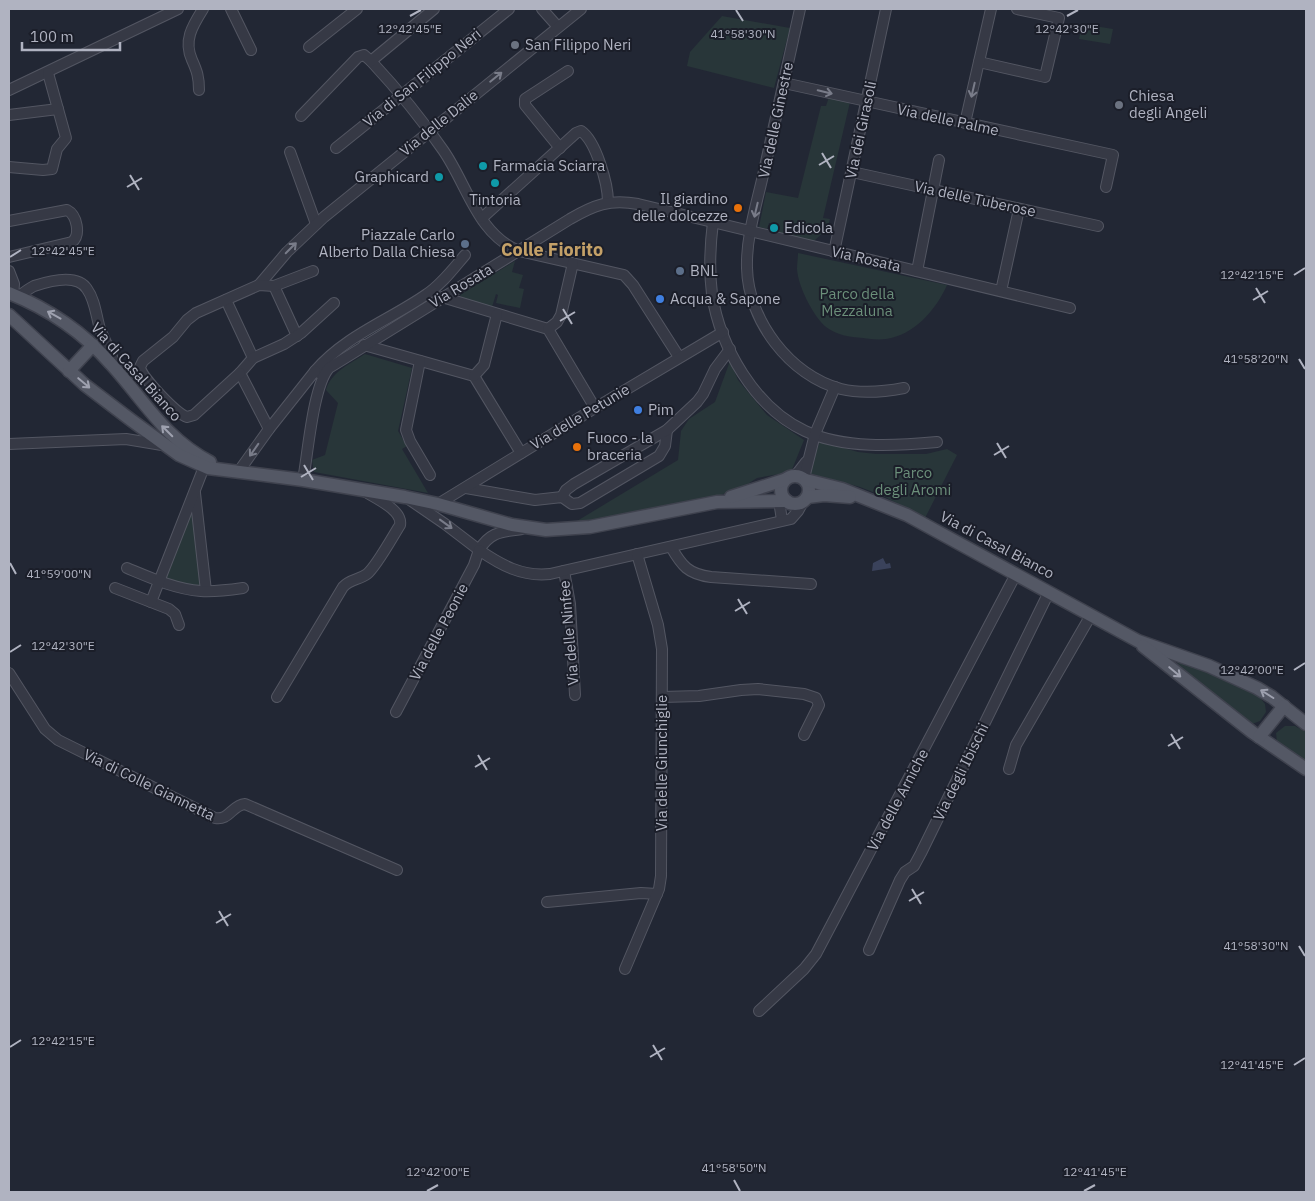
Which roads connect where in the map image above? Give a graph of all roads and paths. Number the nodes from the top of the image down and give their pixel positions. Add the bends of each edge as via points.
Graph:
1 (178, 9) edge
2 (203, 9) edge
3 (231, 9) edge
4 (357, 9) edge
5 (434, 9) edge
6 (509, 9) edge
7 (542, 9) edge
8 (581, 9) edge
9 (800, 9) edge
10 (886, 9) edge
11 (991, 9) edge
12 (1017, 9) edge
13 (558, 27) junction
14 (309, 47) dead end
15 (251, 50) dead end
16 (371, 61) junction
17 (979, 62) junction
18 (568, 71) dead end
19 (48, 73) junction
20 (784, 83) junction
21 (9, 90) edge
22 (199, 90) dead end
23 (401, 94) junction
24 (867, 102) junction
25 (58, 109) junction
26 (9, 115) edge
27 (301, 116) dead end
28 (965, 123) junction
29 (430, 131) junction
30 (336, 148) dead end
31 (560, 148) junction
32 (290, 152) dead end
33 (939, 160) dead end
34 (9, 167) edge
35 (852, 172) junction
36 (1106, 187) dead end
37 (934, 190) junction
38 (608, 202) junction
39 (1019, 209) junction
40 (482, 218) junction
41 (9, 221) edge
42 (713, 222) junction
43 (316, 224) junction
44 (1098, 226) dead end
45 (751, 231) junction
46 (519, 251) junction
47 (834, 252) junction
48 (465, 255) dead end
49 (9, 257) edge
50 (573, 263) junction
51 (9, 271) edge
52 (313, 271) dead end
53 (917, 271) junction
54 (259, 285) junction
55 (274, 286) junction
56 (1001, 291) junction
57 (13, 292) edge
58 (442, 297) junction
59 (226, 300) junction
60 (334, 303) dead end
61 (1070, 308) dead end
62 (497, 314) junction
63 (9, 315) edge
64 (548, 329) junction
65 (722, 332) junction
66 (297, 336) junction
67 (93, 345) junction
68 (364, 345) junction
69 (730, 349) junction
70 (679, 357) junction
71 (253, 358) junction
72 (420, 361) junction
73 (116, 369) junction
74 (69, 371) junction
75 (319, 373) junction
76 (240, 374) junction
77 (474, 376) junction
78 (835, 387) junction
79 (904, 388) dead end
80 (595, 408) junction
81 (132, 420) junction
82 (269, 428) junction
83 (667, 430) junction
84 (815, 434) junction
85 (126, 439) junction
86 (937, 442) dead end
87 (9, 444) edge
88 (168, 447) junction
89 (521, 453) junction
90 (204, 467) junction
91 (239, 471) junction
92 (430, 475) dead end
93 (798, 478) junction
94 (303, 480) junction
95 (466, 488) junction
96 (361, 489) junction
97 (195, 490) junction
98 (405, 497) junction
99 (562, 497) junction
100 (865, 498) junction
101 (808, 499) junction
102 (783, 501) junction
103 (717, 502) junction
104 (438, 504) junction
105 (463, 512) junction
106 (787, 519) junction
107 (529, 528) junction
108 (670, 547) junction
109 (479, 550) junction
110 (637, 554) junction
111 (127, 568) dead end
112 (564, 571) junction
113 (1016, 574) junction
114 (159, 581) junction
115 (811, 584) dead end
116 (115, 588) dead end
117 (243, 588) dead end
118 (206, 591) junction
119 (1049, 592) junction
120 (151, 602) junction
121 (1091, 615) junction
122 (179, 625) dead end
123 (1138, 641) junction
124 (9, 673) edge
125 (575, 694) dead end
126 (277, 697) dead end
127 (662, 697) junction
128 (1284, 706) junction
129 (396, 712) dead end
130 (1306, 724) edge
131 (804, 735) dead end
132 (1259, 737) junction
133 (1009, 768) dead end
134 (1306, 769) edge
135 (397, 870) dead end
136 (657, 894) junction
137 (547, 902) dead end
138 (869, 950) dead end
139 (625, 969) dead end
140 (760, 1011) dead end

1 - 19 street
2 - 22 street via 188,42 199,76
3 - 15 street
4 - 14 street
5 - 16 street
6 - 23 street, Via di San Filippo Neri
7 - 13 street
8 - 13 street, Via delle Dalie
9 - 20 street, Via delle Ginestre
10 - 24 street, Via dei Girasoli
11 - 17 street
12 - 17 street via 1059,18 1046,77
29 -> 13 street, Via delle Dalie
16 - 23 street
16 - 27 street via 364,56 358,57
17 -> 28 street
18 - 31 street via 525,100
19 - 21 street
19 - 25 street
20 -> 24 street, Via delle Palme
20 -> 45 street, Via delle Ginestre
23 - 29 street
23 - 30 street, Via di San Filippo Neri
24 - 28 street, Via delle Palme
24 - 35 street, Via dei Girasoli
25 - 26 street
25 - 34 street via 66,136 58,149 53,168
28 - 36 street, Via delle Palme via 1113,155
29 - 40 street
29 - 43 street, Via delle Dalie
31 - 38 street via 578,132 584,133 593,146 605,179
31 - 40 street
32 - 43 street
33 - 37 street
35 - 37 street, Via delle Tuberose
35 - 47 street, Via dei Girasoli
37 - 39 street, Via delle Tuberose
37 - 53 street
38 - 42 street, Via Rosata via 638,204
38 - 46 street, Via Rosata via 582,212
39 - 44 street, Via delle Tuberose
39 - 56 street
40 - 46 street via 498,239
41 - 49 street via 67,210 74,218 77,234 72,242
42 - 45 street, Via Rosata
42 - 65 street via 711,286
54 -> 43 street, Via delle Dalie
45 - 47 street, Via Rosata
45 - 78 street, Via delle Ginestre via 748,281 764,326 793,363
46 - 50 street
46 - 58 street, Via Rosata
47 - 53 street, Via Rosata
48 - 75 street, Via Rosata via 430,292 333,352
50 - 64 street via 561,315
50 - 70 street via 626,277
51 - 57 street
52 - 55 street
53 - 56 street, Via Rosata
54 - 55 street
54 - 59 street
55 - 66 street
56 - 61 street, Via Rosata
67 -> 57 main road, Via di Casal Bianco via 68,324
57 - 73 street via 61,280 83,283 94,302
58 - 62 street
58 - 68 street, Via Rosata
59 - 71 street
59 - 76 street via 190,317 140,367 178,413 187,417 194,415
60 - 66 street
62 - 64 street
62 - 77 street via 484,365
63 - 74 main road, Via di Casal Bianco
64 - 80 street
65 - 69 street
65 - 70 street, Via delle Petunie
66 - 71 street
67 - 73 main road, Via di Casal Bianco
67 - 74 main road
68 - 72 street
68 - 75 street, Via Rosata
69 - 83 street via 697,402
69 - 84 street via 751,384 774,409 806,432
70 - 80 street, Via delle Petunie
71 - 76 street
72 - 77 street
72 - 92 street via 406,430
91 -> 73 main road, Via di Casal Bianco via 210,462 179,442 152,415
74 -> 81 main road, Via di Casal Bianco
75 - 82 street, Via Rosata
75 - 94 street, Via Rosata
76 - 82 street
77 - 89 street
78 - 79 street, Via delle Ginestre via 869,392
78 - 84 street
80 - 89 street, Via delle Petunie
81 - 85 street via 139,434
81 - 88 main road, Via di Casal Bianco
82 -> 91 street, Via Rosata
83 - 99 street via 574,484
83 - 99 street via 664,450 655,459 580,503 572,504
84 - 86 street via 851,443 879,445
84 - 93 street
85 - 87 street
85 - 88 street
88 - 90 main road, Via di Casal Bianco
89 - 95 street, Via delle Petunie
90 - 91 main road, Via di Casal Bianco
90 - 97 street
91 - 94 main road, Via di Casal Bianco
93 - 100 main road, Via di Casal Bianco
93 - 101 main road via 810,490
93 - 102 main road via 781,491
93 - 103 main road
94 - 96 main road, Via di Casal Bianco
95 - 99 street via 535,500
95 - 104 street, Via delle Petunie
95 - 105 street via 457,501
96 - 98 main road, Via di Casal Bianco
96 - 126 street via 397,512 401,518 400,525 370,571 343,587
97 - 114 street
97 - 118 street
98 - 104 main road, Via di Casal Bianco
98 -> 109 street, Via di Casal Bianco
100 - 101 main road via 824,495
100 - 113 main road, Via di Casal Bianco via 907,515
101 - 102 main road via 795,504
101 - 106 street
102 - 103 main road, Via di Casal Bianco
102 - 106 street
103 - 107 main road, Via di Casal Bianco via 575,529
104 - 105 main road, Via di Casal Bianco
105 - 107 main road, Via di Casal Bianco
106 - 108 street, Via di Casal Bianco
107 - 109 street, Via di Casal Bianco via 495,534
108 - 110 street, Via di Casal Bianco
108 - 115 street via 684,566 697,574
109 - 112 street, Via di Casal Bianco via 522,573
109 - 129 street, Via delle Peonie
110 - 112 street, Via di Casal Bianco
110 - 127 street, Via delle Giunchiglie via 660,635
111 - 114 street
112 - 125 street, Via delle Ninfee via 570,604
113 - 119 main road, Via di Casal Bianco
113 - 140 street, Via delle Arniche via 815,956
114 - 118 street
114 - 120 street
116 - 120 street
117 - 118 street
119 - 121 main road, Via di Casal Bianco
119 - 138 street, Via degli Ibischi via 921,853 900,880
120 - 122 street via 176,614
121 - 123 main road, Via di Casal Bianco
121 - 133 street via 1016,745
128 -> 123 main road, Via di Casal Bianco via 1257,688 1209,666
123 -> 132 main road, Via di Casal Bianco
124 - 135 street, Via di Colle Giannetta via 46,730 58,740 215,818 226,817 238,805 245,804
127 - 131 street via 754,689 807,695 816,698 819,705
127 - 136 street, Via delle Giunchiglie via 662,876
128 - 130 main road, Via di Casal Bianco
128 - 132 main road
132 - 134 main road, Via di Casal Bianco
136 - 137 street via 644,892
136 - 139 street, Via delle Giunchiglie

